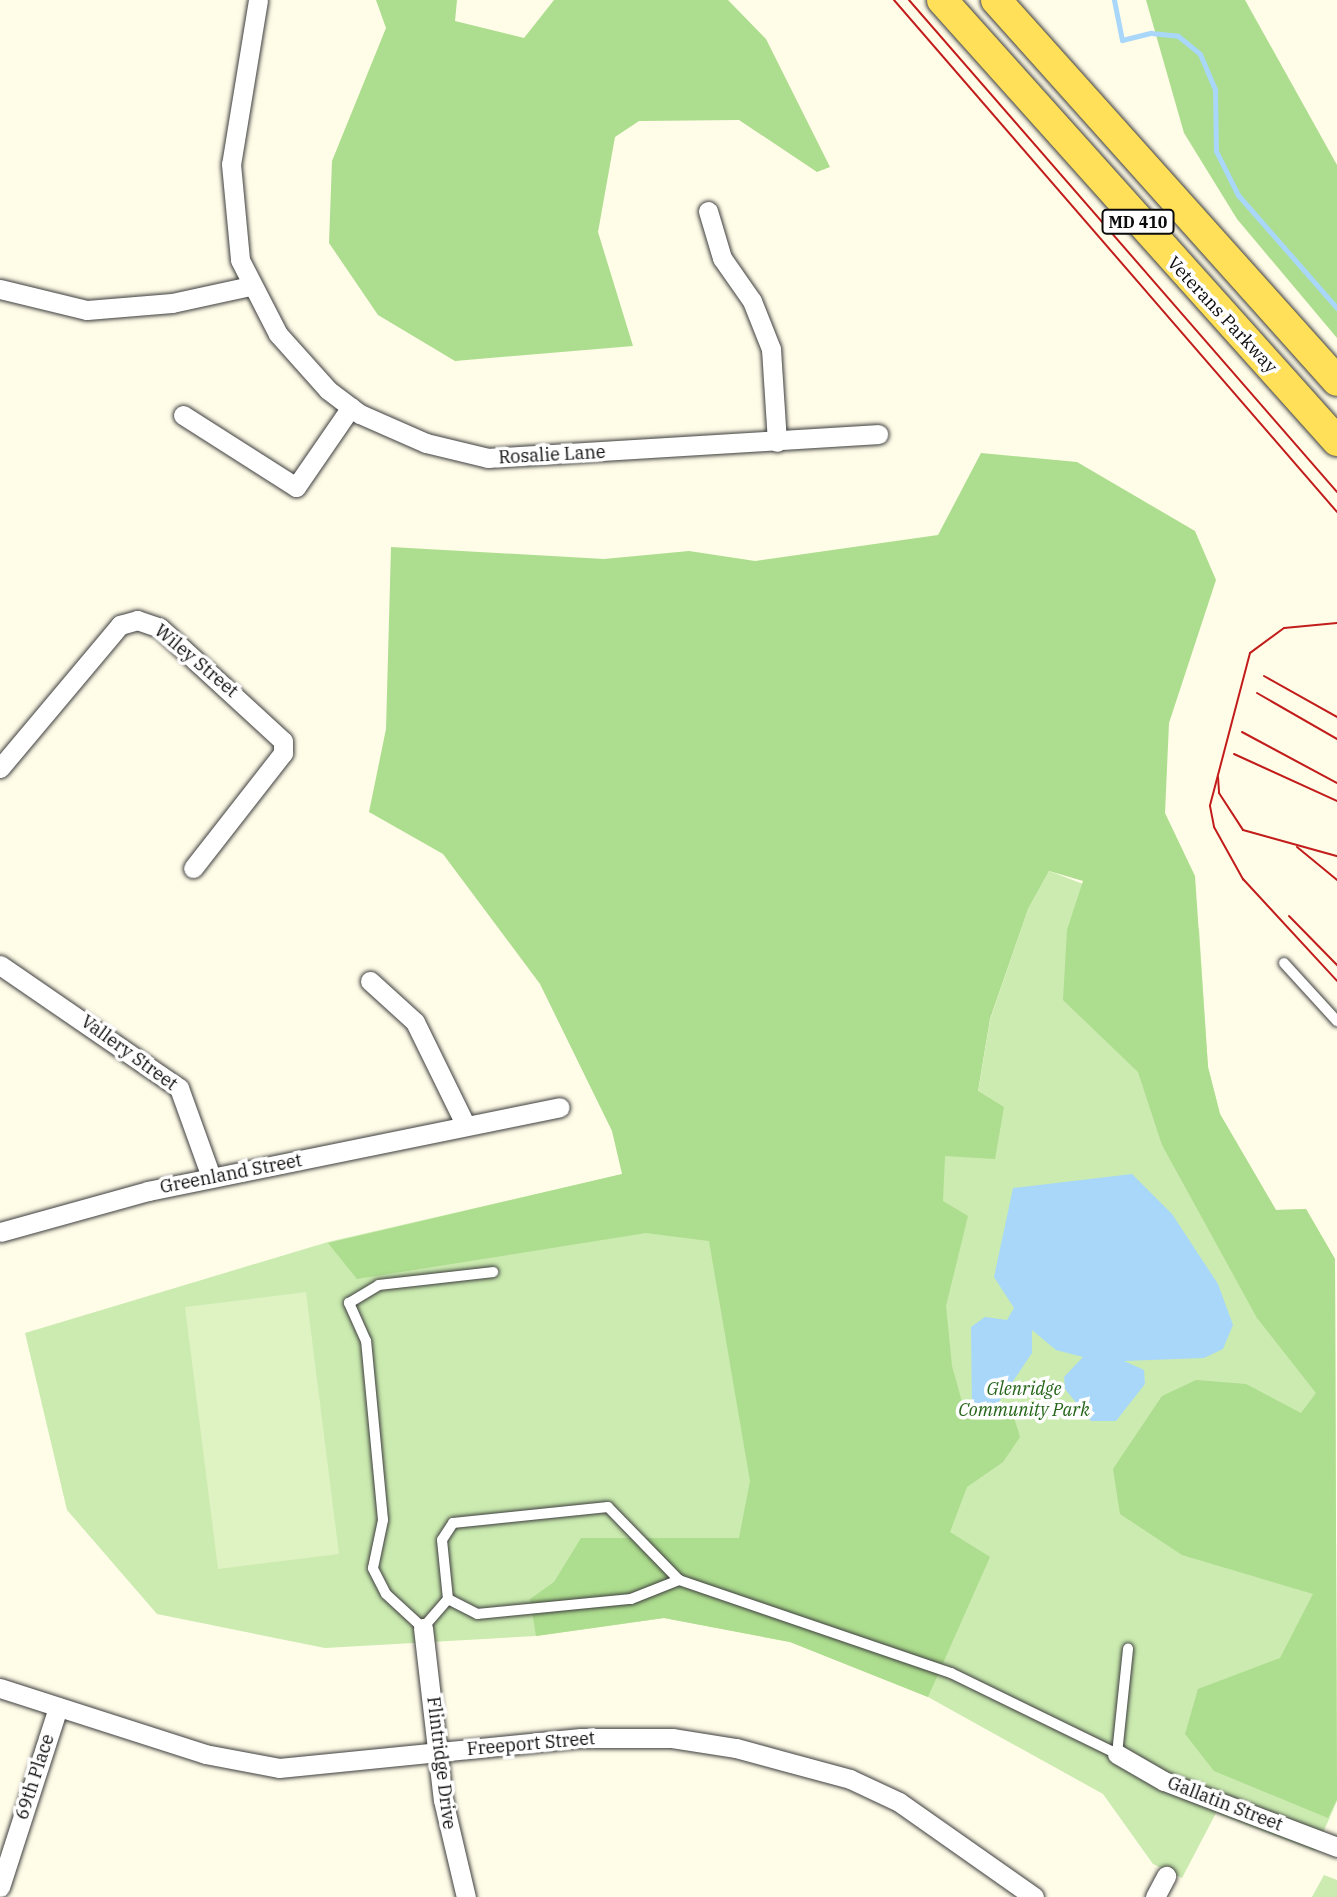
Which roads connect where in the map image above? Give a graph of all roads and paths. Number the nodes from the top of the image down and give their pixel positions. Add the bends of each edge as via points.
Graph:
1 (258, 0) edge
2 (942, 0) edge
3 (996, 0) edge
4 (708, 211) dead end
5 (250, 286) junction
6 (0, 289) edge
7 (1337, 382) edge
8 (351, 407) junction
9 (183, 415) dead end
10 (878, 434) dead end
11 (1337, 441) edge
12 (777, 442) junction
13 (0, 768) edge
14 (193, 868) dead end
15 (1284, 963) dead end
16 (0, 965) edge
17 (370, 981) dead end
18 (1337, 1021) edge
19 (560, 1107) dead end
20 (464, 1122) junction
21 (211, 1177) junction
22 (0, 1232) edge
23 (493, 1272) dead end
24 (679, 1580) junction
25 (448, 1599) junction
26 (423, 1628) junction
27 (1128, 1648) dead end
28 (0, 1688) edge
29 (58, 1707) junction
30 (440, 1754) junction
31 (1117, 1754) junction
32 (1337, 1847) edge
33 (1166, 1876) dead end
34 (0, 1887) edge
35 (466, 1897) edge
36 (1034, 1897) edge
37 (1155, 1897) edge

1 - 5 street, Rosalie Lane via 231,164 232,219
2 - 11 main road, Veterans Parkway / MD 410
3 - 7 main road, MD 410
4 - 12 street via 722,257 752,301 771,349
5 - 6 street via 172,303 87,310
5 - 8 street, Rosalie Lane via 278,334
8 - 9 street via 296,486
8 - 12 street, Rosalie Lane via 426,443 488,458
10 - 12 street, Rosalie Lane
13 - 14 street, Wiley Street via 120,625 138,620 160,628 283,741 283,753
15 - 18 lane
16 - 21 street, Vallery Street via 178,1088
17 - 20 street via 415,1023
19 - 20 street, Greenland Street
20 - 21 street, Greenland Street
21 - 22 street, Greenland Street
23 - 26 lane via 379,1285 349,1303 366,1342 383,1520 373,1568 386,1594
24 - 25 lane via 631,1599 477,1614
24 - 25 lane via 608,1507 453,1523 442,1540
24 - 31 lane via 951,1673
25 - 26 lane
26 - 30 street, Flintridge Drive
27 - 31 lane
28 - 29 street, Freeport Street
29 - 30 street, Freeport Street via 205,1755 279,1768
29 - 34 street, 69th Place
30 - 35 street, Flintridge Drive
30 - 36 street, Freeport Street via 633,1737 797,1762 899,1802
31 - 32 street, Gallatin Street via 1164,1781
33 - 37 street

